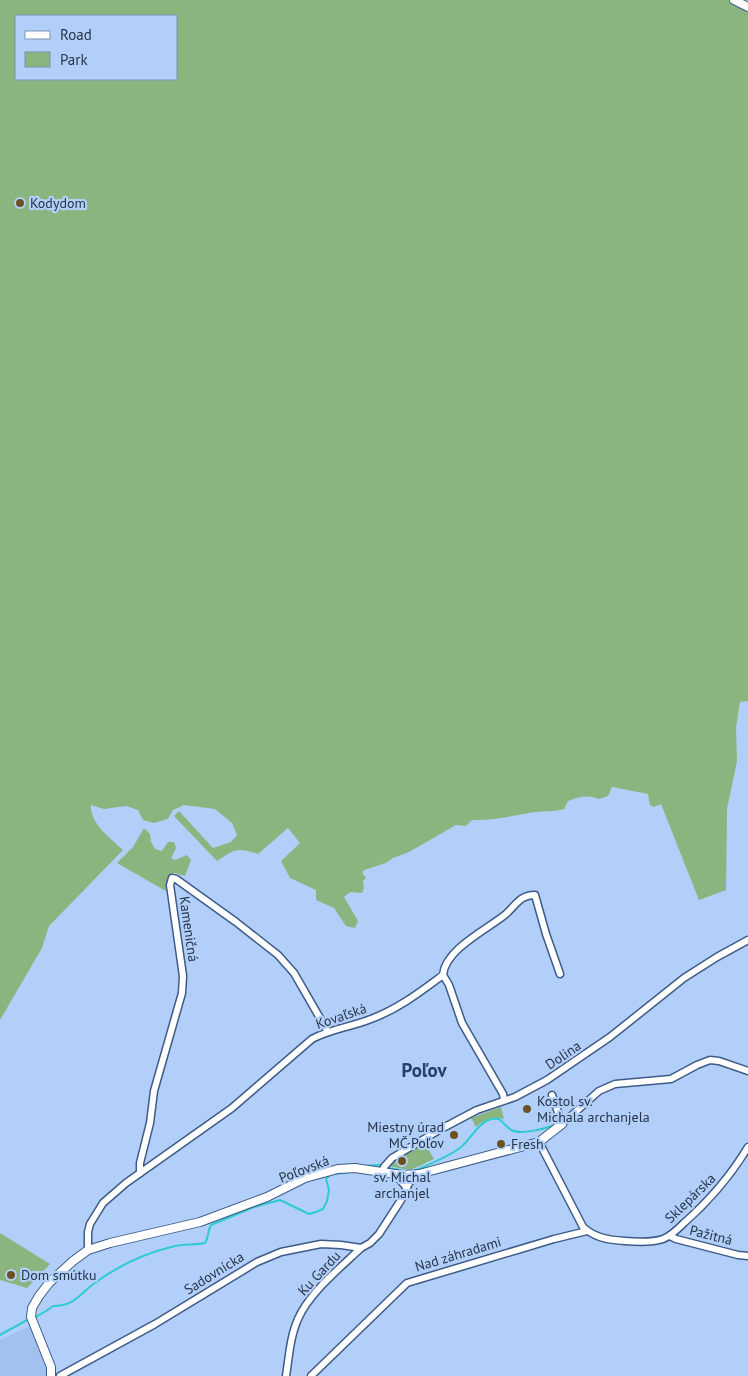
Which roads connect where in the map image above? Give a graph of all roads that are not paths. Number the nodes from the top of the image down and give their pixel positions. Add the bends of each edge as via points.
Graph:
1 (734, 0) edge
2 (748, 7) edge
3 (748, 940) edge
4 (560, 974) dead end
5 (443, 976) junction
6 (328, 1032) junction
7 (748, 1071) edge
8 (552, 1095) dead end
9 (504, 1100) junction
10 (562, 1124) junction
11 (539, 1142) junction
12 (748, 1147) edge
13 (383, 1171) junction
14 (140, 1173) junction
15 (395, 1174) junction
16 (419, 1174) junction
17 (406, 1188) junction
18 (587, 1231) junction
19 (670, 1236) junction
20 (361, 1248) junction
21 (88, 1250) junction
22 (748, 1256) edge
23 (51, 1376) edge
24 (60, 1376) edge
25 (286, 1376) edge
26 (311, 1376) edge

1 - 2 street
3 - 9 street, Dolina via 684,978 610,1037 548,1080
4 - 5 street, Kovaľská via 534,895 528,895 464,945 444,968
5 - 6 street, Kovaľská via 390,1011
5 - 9 street via 462,1023
6 - 14 street, Kovaľská via 303,1045 232,1108
6 - 14 street, Kameničná via 294,973 278,955 172,878 170,885 183,976 182,993 154,1092
7 - 10 street, Poľovská via 710,1060 671,1079 615,1084 599,1092
8 - 10 street
9 - 13 street, Dolina via 441,1128 392,1158
10 - 11 street, Poľovská
11 - 16 street, Poľovská
11 - 18 street
12 - 19 street, Sklepárska via 721,1188
13 - 15 street, Poľovská
13 - 21 street, Poľovská via 338,1169 305,1178 267,1197 200,1222
14 - 21 street, Kovaľská via 112,1194 95,1214 88,1232
15 - 16 street, Poľovská
15 - 17 street
16 - 17 street
17 - 20 street via 379,1234
18 - 19 street, Sklepárska via 612,1241 638,1242
18 - 26 street, Nad záhradami via 407,1283
19 - 22 street, Pažitná
20 - 24 street, Sadovnícka via 321,1244 281,1252 257,1262 155,1324
20 - 25 street, Ku Gardu via 301,1312
21 - 23 street, Poľovská via 49,1283 31,1314

